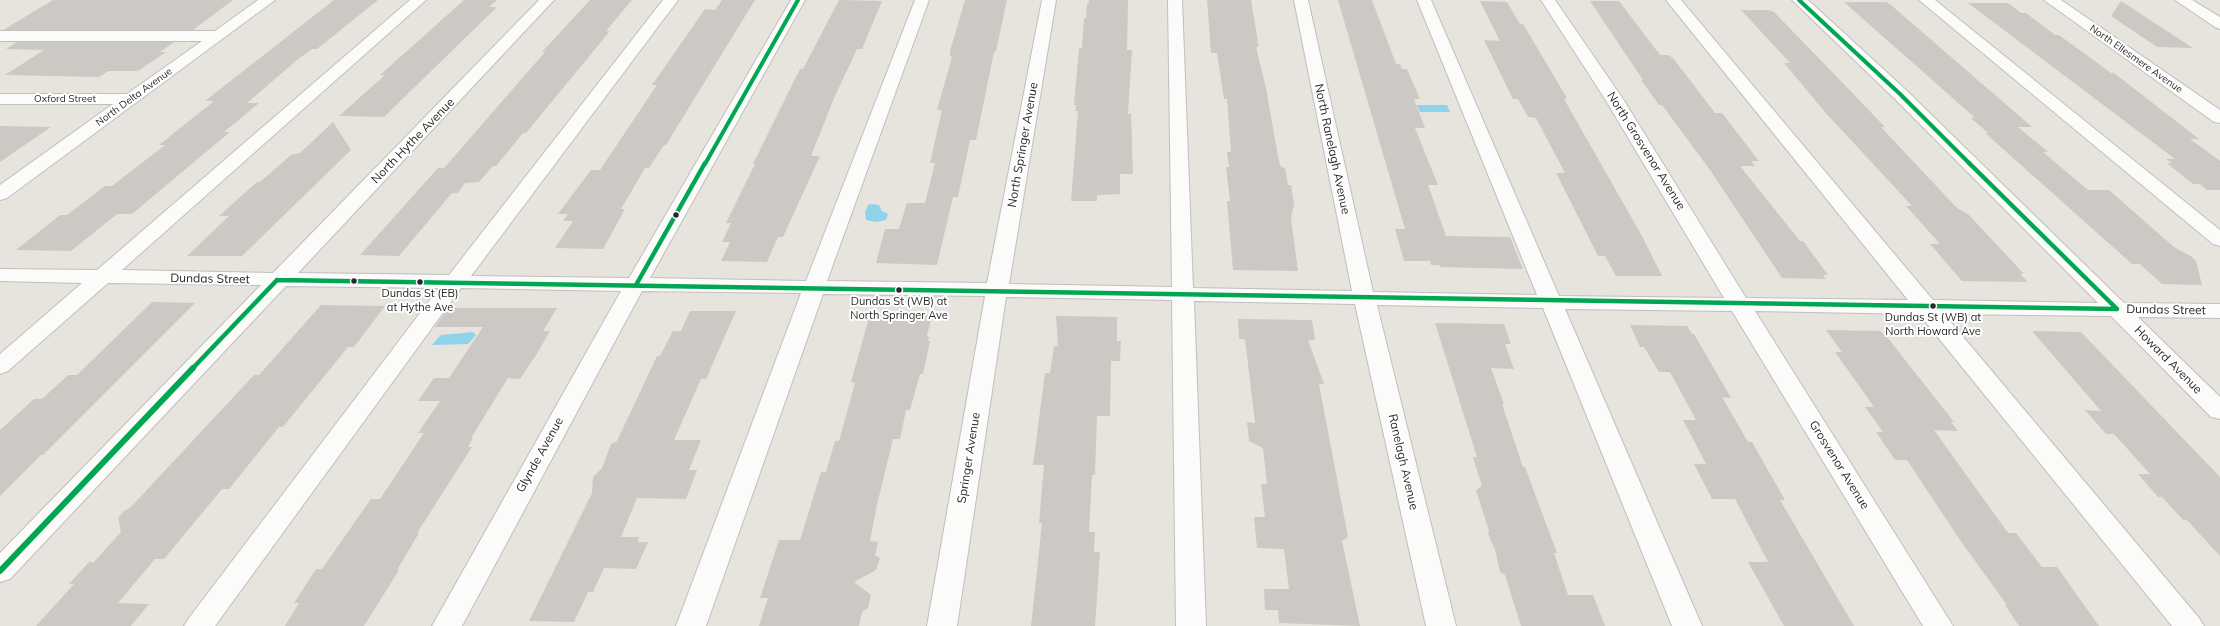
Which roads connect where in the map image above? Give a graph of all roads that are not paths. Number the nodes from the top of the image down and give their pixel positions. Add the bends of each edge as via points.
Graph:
1 (268, 0) edge
2 (419, 0) edge
3 (547, 0) edge
4 (671, 0) edge
5 (798, 0) edge
6 (922, 0) edge
7 (1049, 0) edge
8 (1175, 0) edge
9 (1300, 0) edge
10 (1424, 0) edge
11 (1548, 0) edge
12 (1673, 0) edge
13 (1799, 0) edge
14 (1926, 0) edge
15 (2051, 0) edge
16 (2182, 0) edge
17 (2220, 24) edge
18 (0, 36) edge
19 (218, 36) junction
20 (0, 99) edge
21 (130, 100) junction
22 (2220, 118) edge
23 (0, 194) edge
24 (2220, 240) edge
25 (0, 275) edge
26 (104, 276) junction
27 (277, 280) junction
28 (456, 282) junction
29 (636, 285) junction
30 (814, 288) junction
31 (997, 290) junction
32 (1183, 295) junction
33 (1364, 298) junction
34 (1549, 302) junction
35 (1739, 304) junction
36 (1926, 307) junction
37 (2117, 309) junction
38 (2220, 311) edge
39 (0, 366) edge
40 (2220, 411) edge
41 (0, 571) edge
42 (199, 626) edge
43 (447, 626) edge
44 (691, 626) edge
45 (942, 626) edge
46 (1191, 626) edge
47 (1441, 626) edge
48 (1687, 626) edge
49 (1938, 626) edge
50 (2189, 626) edge

1 - 19 street, North Delta Avenue
2 - 26 street
3 - 27 street, North Hythe Avenue
4 - 28 street
5 - 29 street, Glynde Avenue
6 - 30 street
7 - 31 street, North Springer Avenue
8 - 32 street
9 - 33 street, North Ranelagh Avenue
10 - 34 street
11 - 35 street, North Grosvenor Avenue via 1614,99
12 - 36 street
13 - 37 street, Howard Avenue via 1900,94
14 - 24 street
15 - 22 street, North Ellesmere Avenue
16 - 17 street
18 - 19 street
19 - 21 street, North Delta Avenue
20 - 21 street, Oxford Street
21 - 23 street, North Delta Avenue
25 - 26 street, Dundas Street
26 - 27 street, Dundas Street
26 - 39 street
27 - 28 street, Dundas Street
27 - 41 street, North Hythe Avenue
28 - 29 street, Dundas Street
28 - 42 street
29 - 30 street, Dundas Street
29 - 43 street, Glynde Avenue via 621,307
30 - 31 street, Dundas Street
30 - 44 street
31 - 32 street, Dundas Street
31 - 45 street, Springer Avenue
32 - 33 street, Dundas Street
32 - 46 street
33 - 34 street, Dundas Street
33 - 47 street, Ranelagh Avenue
34 - 35 street, Dundas Street
34 - 48 street
35 - 36 street, Dundas Street
35 - 49 street, Grosvenor Avenue
36 - 37 street, Dundas Street
36 - 50 street
37 - 38 street, Dundas Street
37 - 40 street, Howard Avenue

